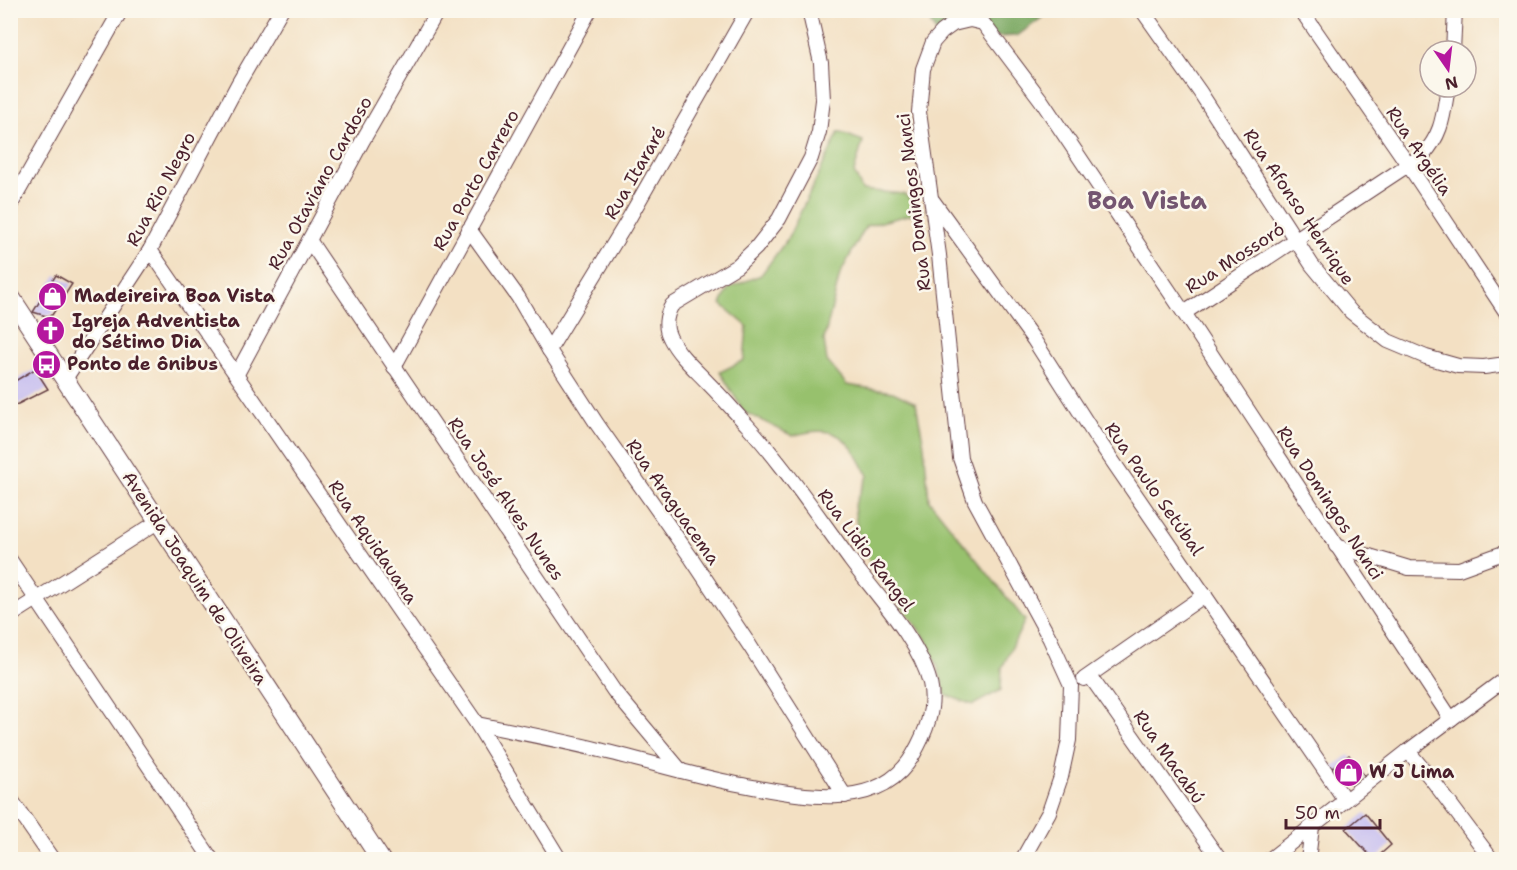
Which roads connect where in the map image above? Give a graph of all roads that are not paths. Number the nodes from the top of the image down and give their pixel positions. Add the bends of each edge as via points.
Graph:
1 (122, 10) edge
2 (280, 10) edge
3 (438, 10) edge
4 (590, 10) edge
5 (748, 10) edge
6 (809, 10) edge
7 (1142, 10) edge
8 (1301, 10) edge
9 (1455, 10) edge
10 (1454, 39) edge
11 (1446, 99) edge
12 (1409, 166) junction
13 (932, 199) junction
14 (10, 206) edge
15 (469, 230) junction
16 (1296, 239) junction
17 (309, 240) junction
18 (150, 250) junction
19 (10, 296) edge
20 (1506, 312) edge
21 (1184, 313) junction
22 (549, 350) junction
23 (1506, 364) edge
24 (394, 367) junction
25 (237, 374) junction
26 (65, 379) junction
27 (159, 521) junction
28 (1336, 546) junction
29 (1506, 552) edge
30 (10, 560) edge
31 (1205, 595) junction
32 (37, 599) junction
33 (10, 616) edge
34 (1090, 676) junction
35 (1506, 678) edge
36 (1071, 685) junction
37 (1450, 719) junction
38 (477, 724) junction
39 (1408, 751) junction
40 (681, 771) junction
41 (845, 796) junction
42 (10, 798) edge
43 (1345, 800) junction
44 (1312, 828) junction
45 (52, 860) edge
46 (212, 860) edge
47 (381, 860) edge
48 (560, 860) edge
49 (1022, 860) edge
50 (1220, 860) edge
51 (1269, 860) edge
52 (1308, 860) edge
53 (1492, 860) edge

1 - 14 street
2 - 18 street, Rua Rio Negro
3 - 17 street, Rua Otaviano Cardoso
4 - 15 street, Rua Porto Carrero
5 - 22 street, Rua Itararé
6 - 41 street, Rua Lidio Rangel via 823,100 811,159 779,219 756,248 736,266 672,305 666,315 668,336 684,359 765,446 904,631 930,684 929,722 908,764 879,788
7 - 16 street, Rua Afonso Henrique
8 - 12 street, Rua Argélia
9 - 10 street
11 - 12 street, Rua Mossoró via 1435,142
12 - 16 street, Rua Mossoró
12 - 20 street, Rua Argélia
13 - 21 street, Rua Domingos Nanci via 919,112 923,69 933,42 942,32 953,24 970,20 983,24 1041,100
13 - 31 street, Rua Paulo Setúbal via 1034,340
13 - 36 street, Rua Domingos Nanci via 960,458 975,501
15 - 22 street, Rua Araguacema via 518,297
15 - 24 street, Rua Porto Carrero
16 - 21 street, Rua Mossoró
16 - 23 street, Rua Afonso Henrique via 1351,312 1388,341 1458,366
17 - 24 street, Rua José Alves Nunes
17 - 25 street, Rua Otaviano Cardoso
18 - 25 street, Rua Aquidauana
18 - 26 street, Rua Rio Negro
19 - 26 main road, Avenida Joaquim de Oliveira
21 - 28 street, Rua Domingos Nanci
22 - 41 street, Rua Araguacema via 718,597
24 - 40 street, Rua José Alves Nunes via 614,691
25 - 38 street, Rua Aquidauana
26 - 27 main road, Avenida Joaquim de Oliveira
27 - 32 street
27 - 47 main road, Avenida Joaquim de Oliveira
28 - 29 street via 1409,567 1460,569
28 - 37 street, Rua Domingos Nanci
30 - 32 street
31 - 34 street
31 - 43 street, Rua Paulo Setúbal
32 - 33 street
32 - 46 street
34 - 36 street
34 - 50 street, Rua Macabú
35 - 37 street
36 - 49 street, Rua Domingos Nanci via 1069,740 1061,777 1050,812
37 - 39 street
38 - 40 street, Rua Lidio Rangel
38 - 48 street, Rua Aquidauana
39 - 43 street
39 - 53 street
40 - 41 street, Rua Lidio Rangel via 801,796
42 - 45 street
43 - 44 street
44 - 51 street
44 - 52 street

